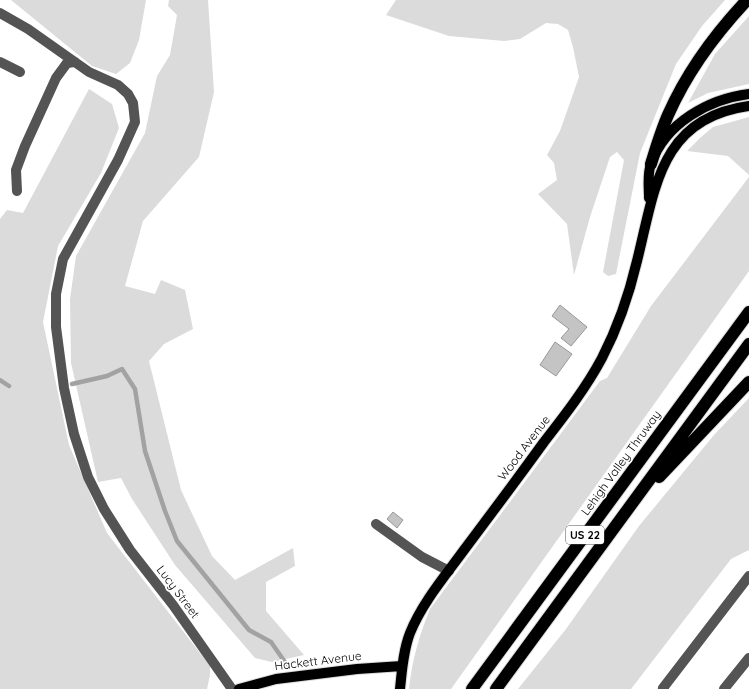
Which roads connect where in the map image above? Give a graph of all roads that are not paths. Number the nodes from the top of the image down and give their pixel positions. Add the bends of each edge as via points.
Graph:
1 (748, 0) edge
2 (0, 13) edge
3 (0, 62) edge
4 (74, 62) junction
5 (20, 72) dead end
6 (749, 94) edge
7 (749, 106) edge
8 (650, 164) junction
9 (17, 191) dead end
10 (648, 210) junction
11 (749, 312) edge
12 (749, 344) edge
13 (749, 382) edge
14 (625, 512) junction
15 (376, 524) dead end
16 (449, 571) junction
17 (749, 576) edge
18 (749, 658) edge
19 (402, 666) junction
20 (232, 689) edge
21 (239, 689) edge
22 (400, 689) edge
23 (472, 689) edge
24 (496, 689) edge
25 (664, 689) edge
26 (724, 689) edge

1 - 8 highway via 715,38 686,81 668,116
2 - 4 street, Lucy Street via 28,29
3 - 5 street
4 - 9 street via 67,63 56,78 25,146 16,170
4 - 20 street, Lucy Street via 89,72 118,84 128,94 135,110 135,122 118,160 64,259 56,294 56,327 72,426 88,477 104,509 130,550 173,605
6 - 8 main road, Wood Avenue via 718,101 691,114 666,138
7 - 10 main road, Wood Avenue via 730,109 713,116 698,124 680,140 664,163
8 - 10 main road, Wood Avenue
10 - 16 main road, Wood Avenue via 632,282 619,321 602,358 574,403
11 - 23 highway, Lehigh Valley Thruway / US 22
12 - 14 highway, US 22
13 - 14 highway
14 - 24 highway, US 22
15 - 16 street via 422,557
16 - 19 main road, Wood Avenue via 422,609 410,634
17 - 25 street
18 - 26 street
19 - 21 main road, Hackett Avenue via 276,679
19 - 22 main road, Wood Avenue

